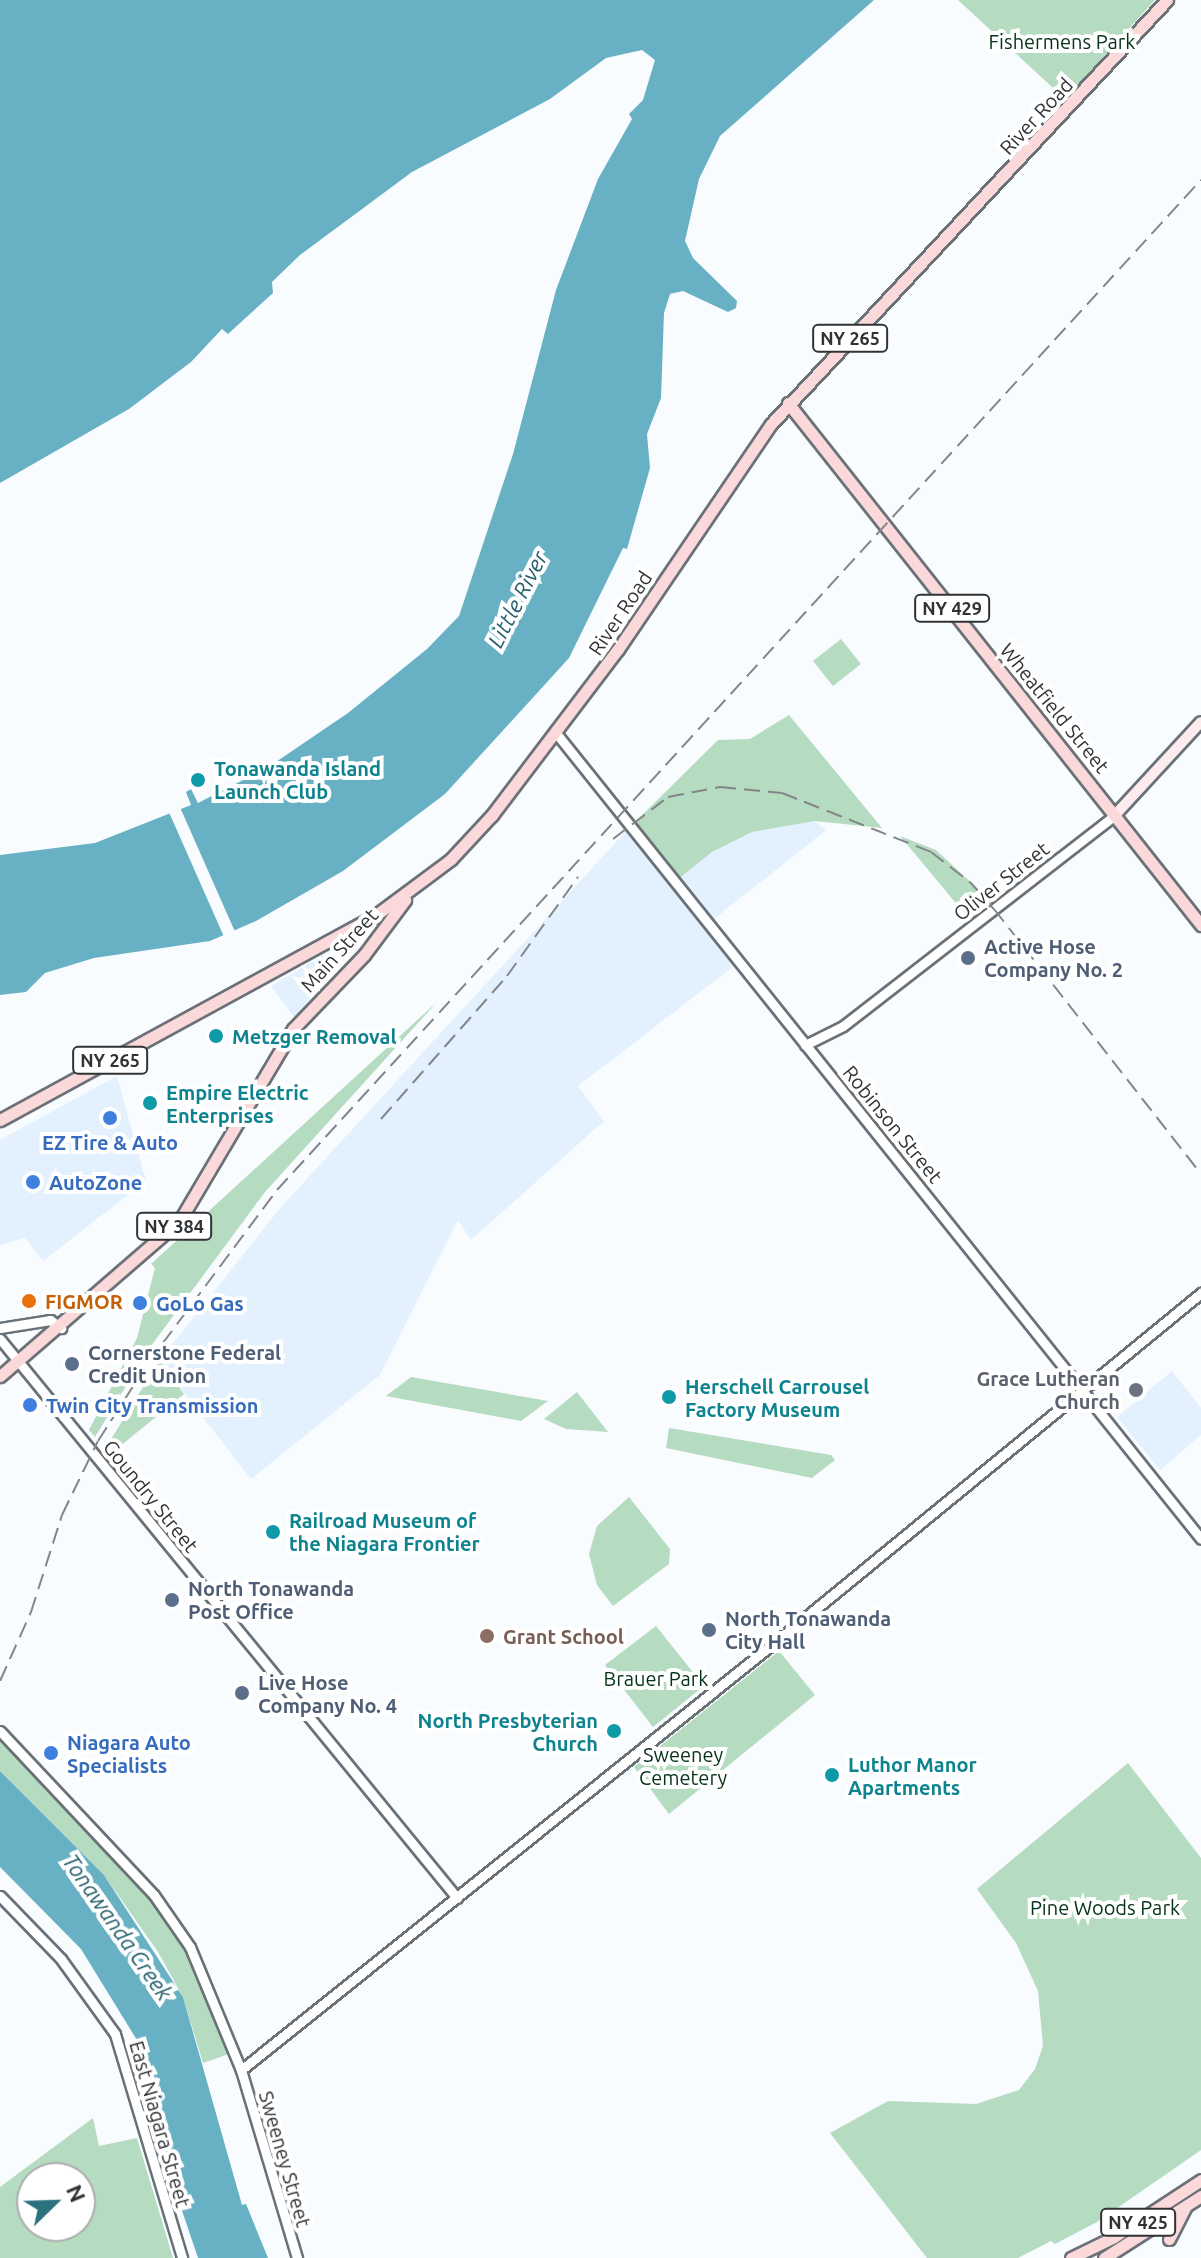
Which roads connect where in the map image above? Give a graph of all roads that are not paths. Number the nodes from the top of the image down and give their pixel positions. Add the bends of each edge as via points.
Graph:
1 (1167, 0) edge
2 (788, 403) junction
3 (1201, 722) edge
4 (556, 733) junction
5 (1116, 814) junction
6 (410, 893) junction
7 (1201, 925) edge
8 (805, 1045) junction
9 (0, 1120) edge
10 (1201, 1293) edge
11 (0, 1328) edge
12 (61, 1328) junction
13 (0, 1339) edge
14 (18, 1362) junction
15 (0, 1376) edge
16 (1082, 1388) junction
17 (1201, 1539) edge
18 (0, 1731) edge
19 (0, 1896) edge
20 (457, 1898) junction
21 (241, 2070) junction
22 (1201, 2180) edge
23 (1201, 2196) edge
24 (1186, 2207) junction
25 (1169, 2239) dead end
26 (182, 2258) edge
27 (297, 2258) edge
28 (1071, 2258) edge
29 (1104, 2258) edge

1 - 2 main road, River Road / NY 265
2 - 4 main road, River Road / NY 265
2 - 5 main road, Wheatfield Street / NY 429
3 - 5 main road, Oliver Street
4 - 6 main road, River Road / NY 265 via 468,843
4 - 8 street, Robinson Street
5 - 7 main road, Wheatfield Street
5 - 8 street, Oliver Street via 843,1026
6 - 9 main road, River Road / NY 265
6 - 12 main road, Main Street / NY 384 via 364,955 293,1029 180,1220
8 - 16 street, Robinson Street
10 - 16 street
11 - 12 street via 50,1320
12 - 14 main road, NY 384
13 - 14 street, Goundry Street
14 - 15 main road, NY 384
14 - 20 street, Goundry Street
16 - 17 street, Robinson Street
16 - 20 street
18 - 21 street, Sweeney Street via 154,1895 201,1967
19 - 26 street, East Niagara Street via 61,1959 115,2034
20 - 21 street
21 - 27 street, Sweeney Street
22 - 28 main road, NY 425 via 1114,2237
23 - 24 main road, NY 425
24 - 25 main road
24 - 29 main road, NY 425

